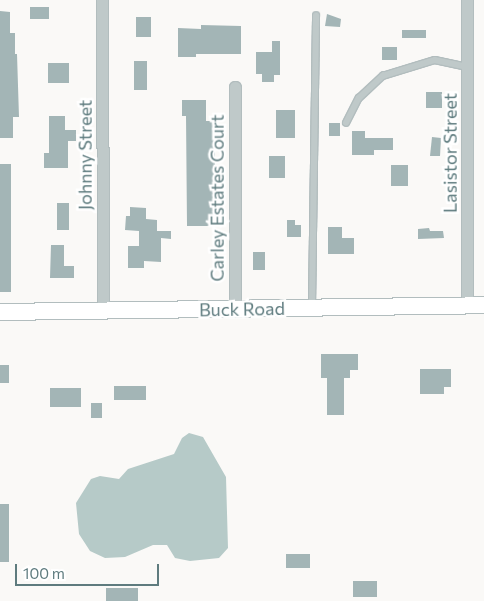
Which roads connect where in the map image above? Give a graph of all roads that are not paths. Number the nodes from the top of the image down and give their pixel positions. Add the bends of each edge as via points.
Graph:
1 (102, 0) edge
2 (467, 0) edge
3 (316, 16) dead end
4 (467, 67) junction
5 (235, 87) dead end
6 (346, 123) dead end
7 (467, 305) junction
8 (484, 305) edge
9 (312, 308) junction
10 (235, 309) junction
11 (103, 311) junction
12 (0, 312) edge

1 - 11 street, Johnny Street
2 - 4 street, Lasistor Street
3 - 9 lane
4 - 6 lane via 435,60 383,76 359,98
4 - 7 street, Lasistor Street
5 - 10 street, Carley Estates Court
7 - 8 street, Buck Road
7 - 9 street, Buck Road
9 - 10 street, Buck Road
10 - 11 street, Buck Road
11 - 12 street, Buck Road

